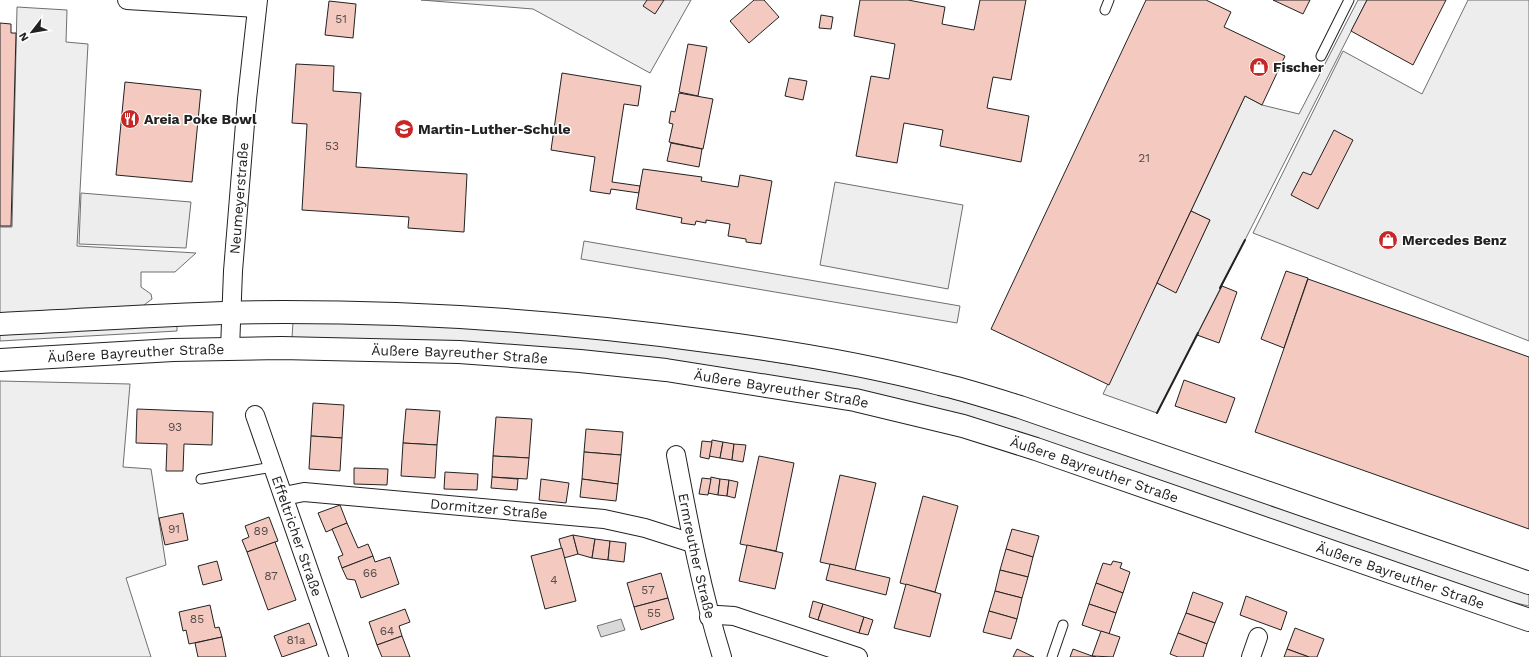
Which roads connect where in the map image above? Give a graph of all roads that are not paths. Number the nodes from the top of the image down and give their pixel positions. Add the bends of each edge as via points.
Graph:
1 (127, 0) edge
2 (1109, 0) edge
3 (1349, 0) edge
4 (258, 4) edge
5 (1105, 10) dead end
6 (1321, 56) dead end
7 (230, 313) junction
8 (0, 324) edge
9 (230, 349) junction
10 (0, 360) edge
11 (255, 415) dead end
12 (676, 454) dead end
13 (273, 467) junction
14 (201, 479) dead end
15 (284, 496) junction
16 (692, 543) junction
17 (1529, 583) edge
18 (709, 617) junction
19 (1529, 620) edge
20 (1063, 626) dead end
21 (1258, 637) dead end
22 (339, 657) edge
23 (722, 657) edge
24 (858, 657) edge
25 (1052, 657) edge
26 (1251, 657) edge

1 - 4 street
2 - 5 lane
3 - 6 lane
4 - 7 street, Neumeyerstraße via 247,99
7 - 8 main road
7 - 9 street, Neumeyerstraße
7 - 17 main road via 412,315 561,324 739,345 885,370 1020,407
9 - 10 main road, Äußere Bayreuther Straße
9 - 19 main road, Äußere Bayreuther Straße via 331,348 459,352 580,361 674,371 855,400 963,426 1036,449
11 - 13 street, Effeltricher Straße
12 - 16 street, Ermreuther Straße
13 - 14 lane
13 - 15 street, Effeltricher Straße
15 - 16 street, Dormitzer Straße via 304,492 596,518 645,528
15 - 22 street, Effeltricher Straße
16 - 18 street, Ermreuther Straße
18 - 23 street, Ermreuther Straße
18 - 24 street via 734,616
20 - 25 lane
21 - 26 street

